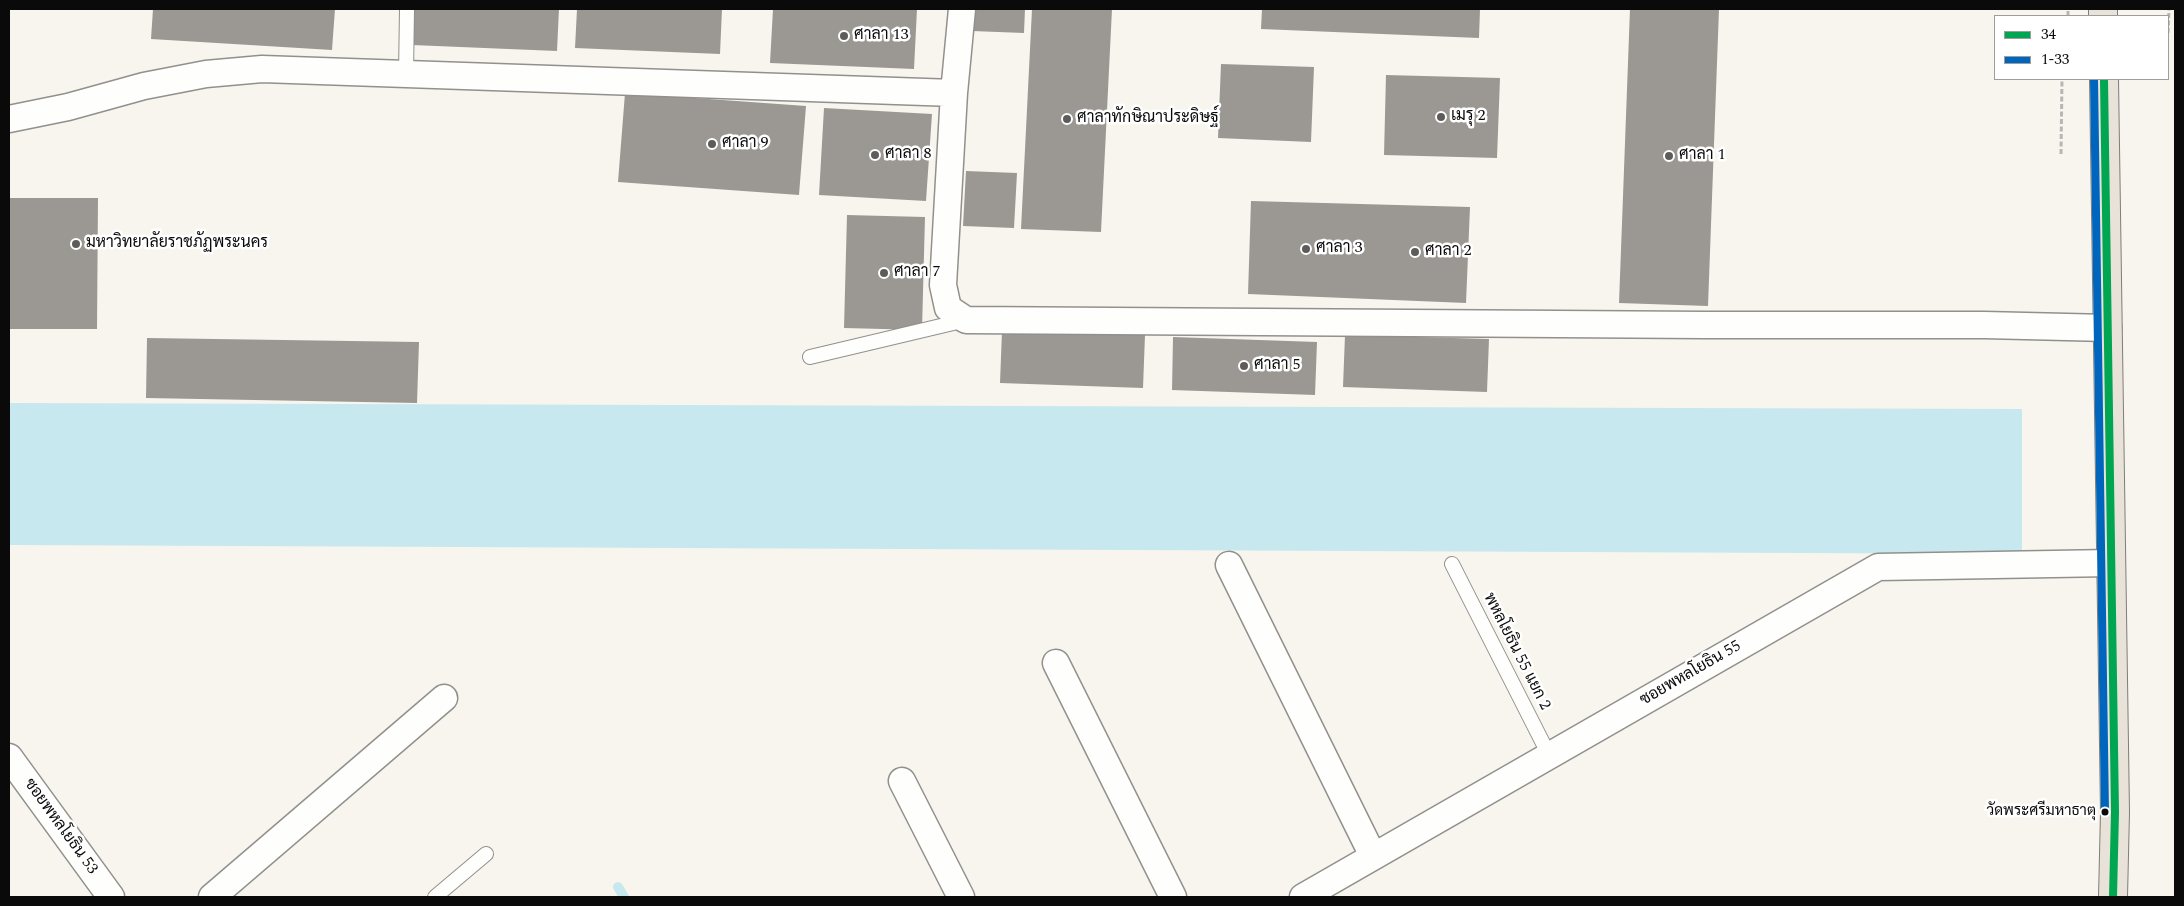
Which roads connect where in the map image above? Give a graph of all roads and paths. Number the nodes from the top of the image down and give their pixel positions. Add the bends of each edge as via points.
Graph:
1 (407, 9) edge
2 (962, 9) edge
3 (406, 74) junction
4 (2062, 80) edge
5 (2104, 80) edge
6 (954, 93) junction
7 (9, 119) edge
8 (2062, 154) dead end
9 (966, 320) junction
10 (2108, 328) junction
11 (810, 357) dead end
12 (2111, 563) junction
13 (1452, 564) dead end
14 (1229, 565) dead end
15 (1056, 663) dead end
16 (444, 698) dead end
17 (1549, 755) junction
18 (9, 758) edge
19 (902, 781) dead end
20 (486, 854) dead end
21 (1373, 856) junction
22 (111, 897) edge
23 (212, 897) edge
24 (435, 897) edge
25 (961, 897) edge
26 (1173, 897) edge
27 (1303, 897) edge
28 (2113, 897) edge

1 - 3 lane
2 - 6 street
3 - 6 street
3 - 7 street via 262,69 206,74
4 - 8 path
5 - 10 main road
6 - 9 street via 943,285 948,308
9 - 10 street via 1984,324
9 - 11 lane
10 - 12 main road
12 - 17 street, ซอยพหลโยธิน 55 via 1878,567
12 - 28 main road via 2115,812
13 - 17 lane, พหลโยธิน 55 แยก 2
14 - 21 street
15 - 26 street
16 - 23 street
17 - 21 street, ซอยพหลโยธิน 55
18 - 22 street, ซอยพหลโยธิน 53
19 - 25 street
20 - 24 lane
21 - 27 street, ซอยพหลโยธิน 55

